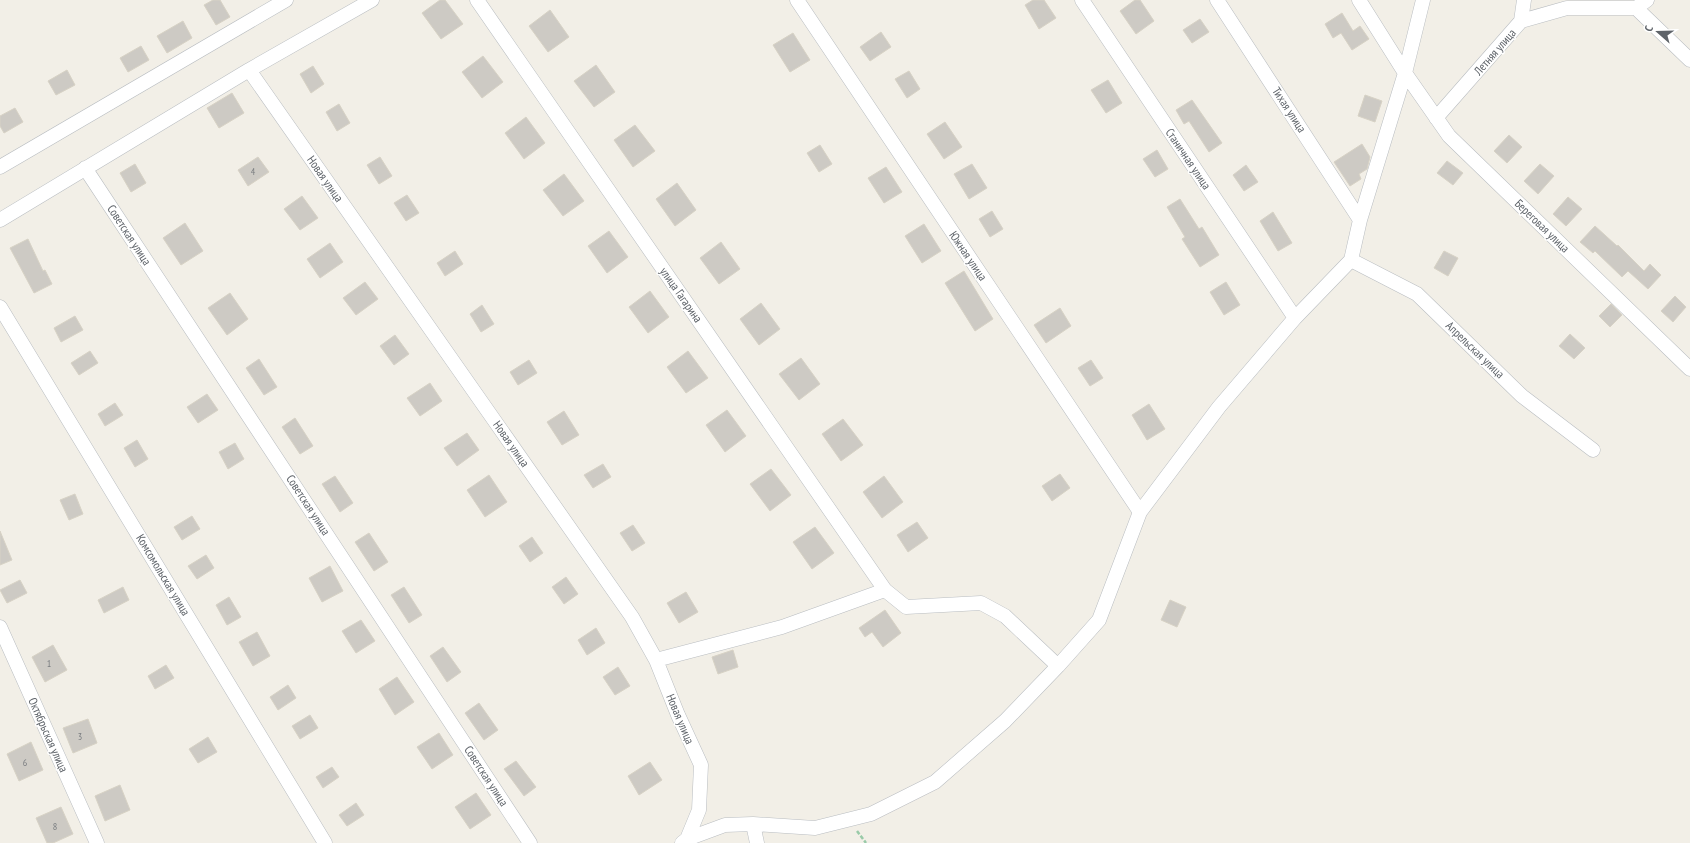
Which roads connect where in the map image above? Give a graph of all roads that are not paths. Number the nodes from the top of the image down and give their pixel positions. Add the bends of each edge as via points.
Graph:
1 (286, 0) edge
2 (372, 0) edge
3 (477, 0) edge
4 (796, 0) edge
5 (1082, 0) edge
6 (1217, 0) edge
7 (1359, 0) edge
8 (1423, 0) edge
9 (1524, 0) edge
10 (1641, 4) edge
11 (1521, 21) junction
12 (1690, 60) edge
13 (249, 70) junction
14 (1405, 73) junction
15 (1436, 118) junction
16 (0, 167) edge
17 (85, 168) junction
18 (0, 220) edge
19 (1360, 220) junction
20 (1351, 260) junction
21 (0, 307) edge
22 (1295, 318) junction
23 (1690, 369) edge
24 (1593, 450) dead end
25 (1140, 512) junction
26 (885, 590) junction
27 (0, 627) edge
28 (656, 660) junction
29 (1058, 666) junction
30 (753, 824) junction
31 (684, 841) edge
32 (97, 843) edge
33 (325, 843) edge
34 (530, 843) edge
35 (757, 843) edge

1 - 16 street
2 - 13 street
3 - 26 street, улица Гагарина
4 - 25 street, Южная улица
5 - 22 street, Станичная улица
6 - 19 street, Тихая улица
7 - 14 street
8 - 14 street
9 - 11 street
10 - 11 street, Летняя улица via 1567,8
10 - 12 street, Летняя улица
11 - 15 street, Летняя улица
13 - 17 street
13 - 28 street, Новая улица via 632,617
14 - 15 street, Береговая улица
14 - 19 street
15 - 23 street, Береговая улица via 1449,136
17 - 18 street
17 - 34 street, Советская улица
19 - 20 street
20 - 22 street
20 - 24 street, Апрельская улица via 1417,294 1522,396
21 - 33 street, Комсомольская улица
22 - 25 street via 1219,407
25 - 29 street via 1099,620
26 - 28 street via 782,627
26 - 29 street, улица Гагарина via 906,606 981,603 1005,616
27 - 32 street, Октябрьская улица
28 - 31 street, Новая улица via 701,765 699,810
29 - 30 street via 1005,721 935,782 871,814 815,828
30 - 31 street via 725,825
30 - 35 street

